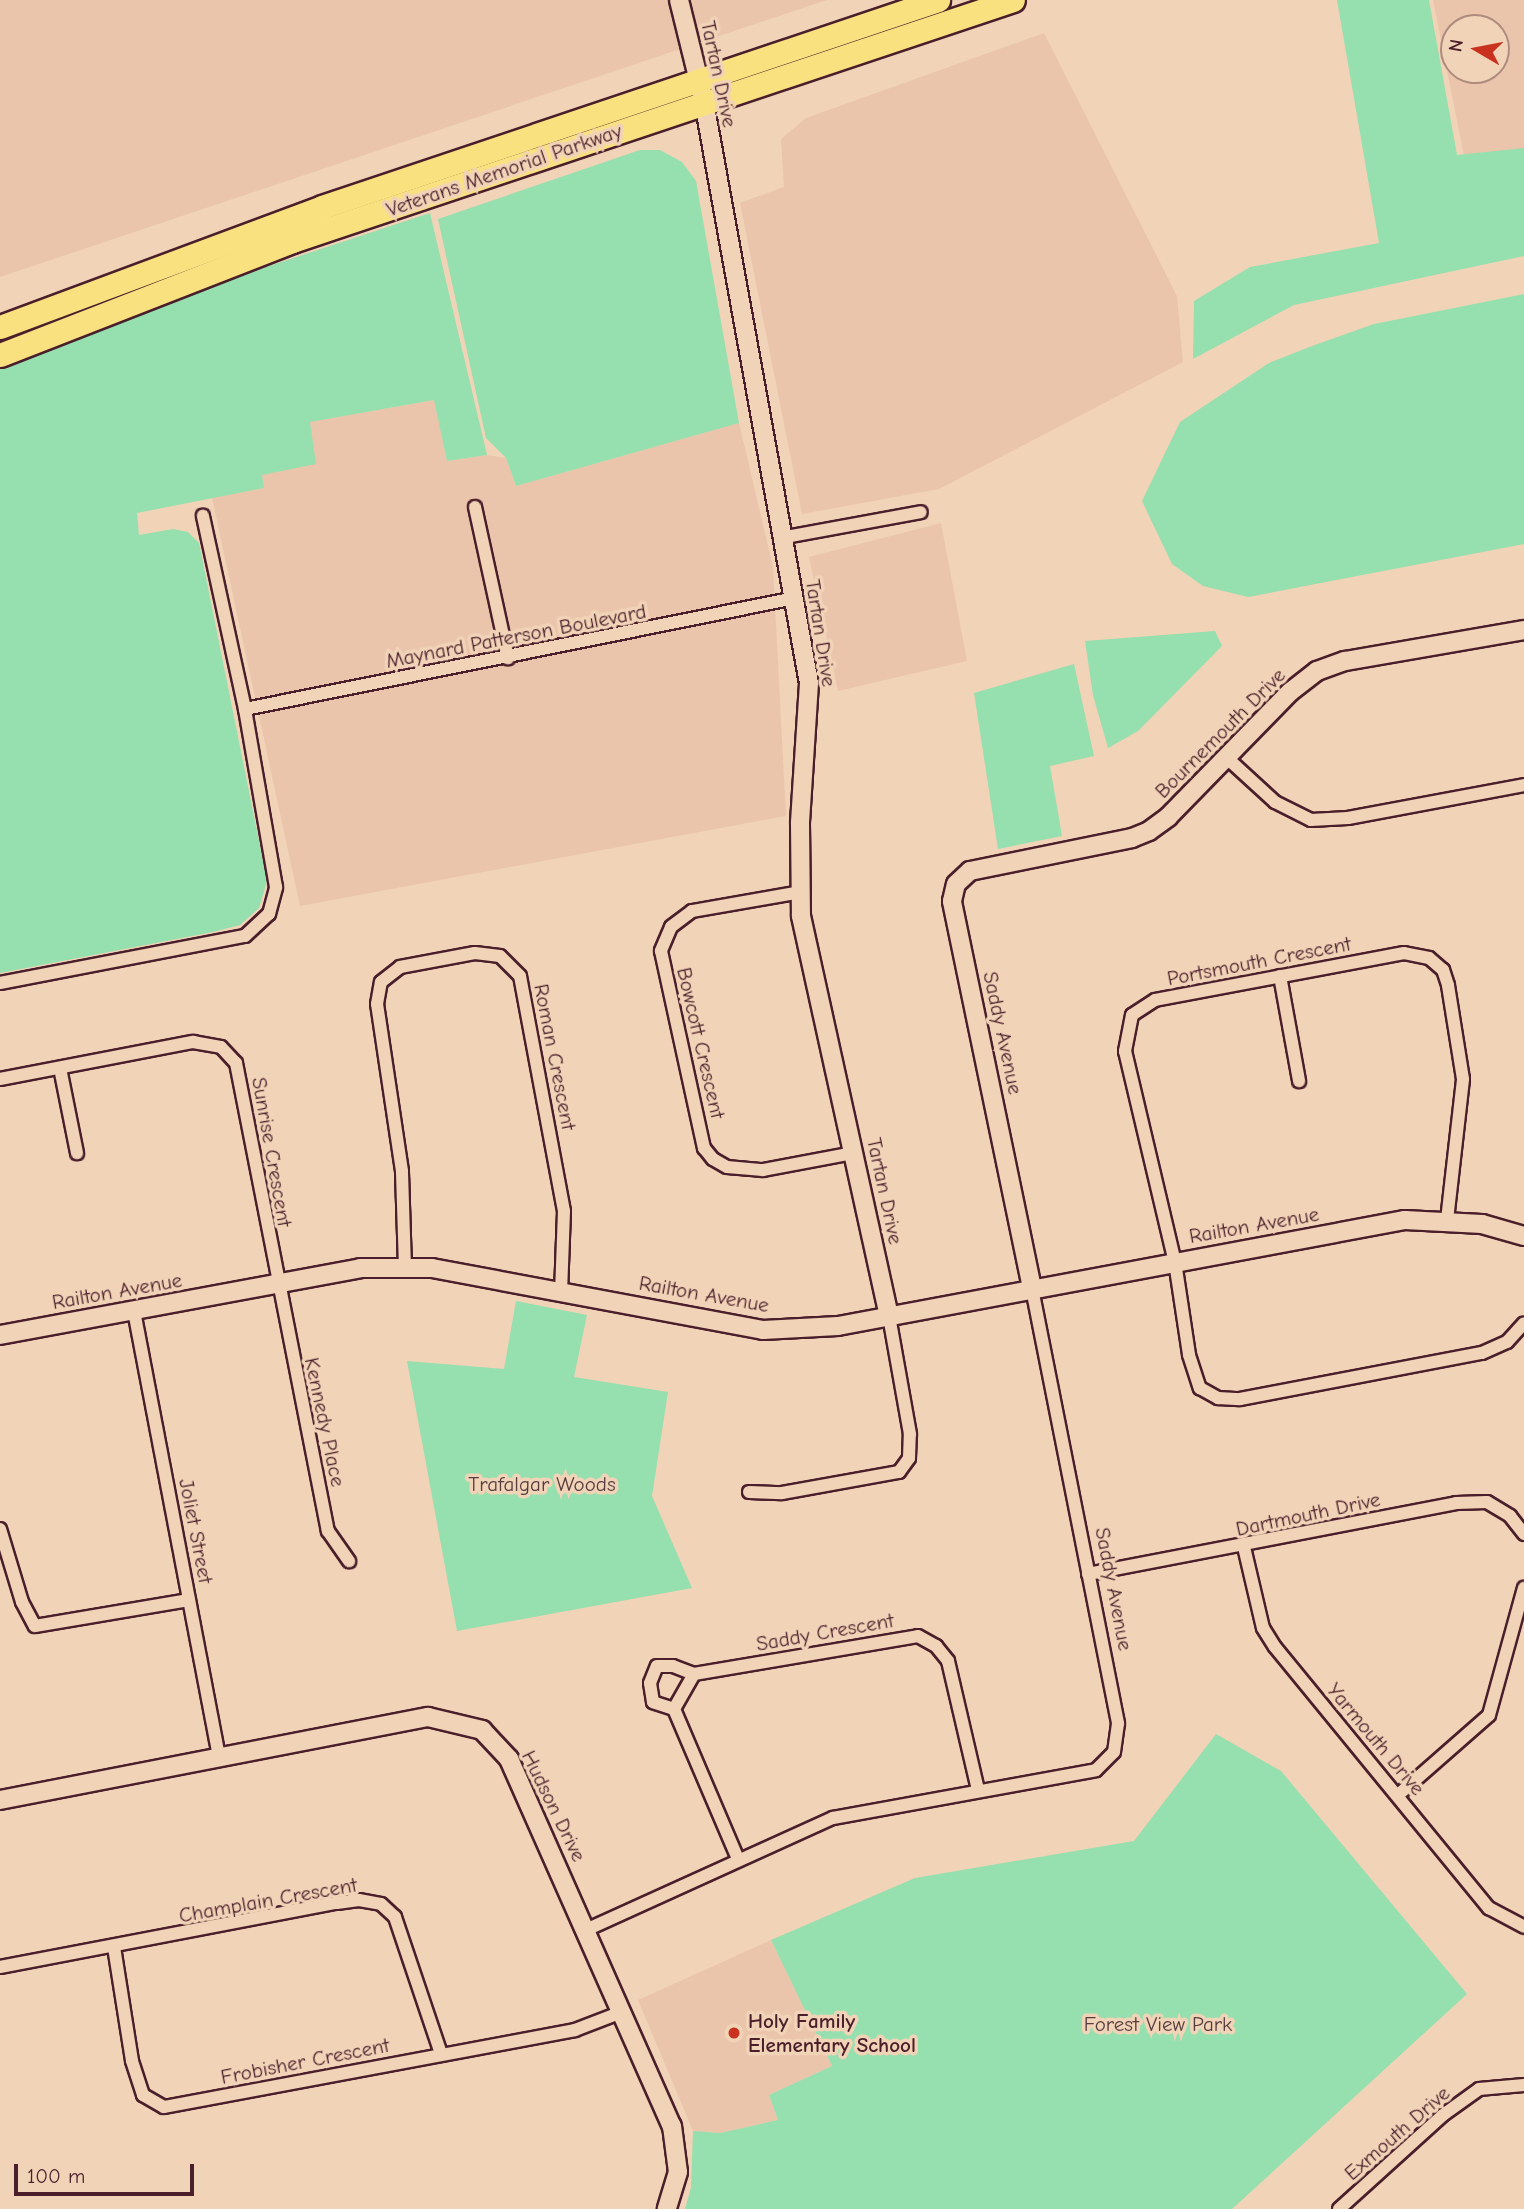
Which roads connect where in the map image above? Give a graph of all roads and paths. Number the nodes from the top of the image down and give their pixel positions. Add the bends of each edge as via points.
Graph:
1 (679, 0) edge
2 (937, 0) edge
3 (1013, 0) edge
4 (699, 79) junction
5 (704, 102) junction
6 (0, 327) edge
7 (0, 355) edge
8 (475, 507) dead end
9 (922, 512) dead end
10 (203, 516) dead end
11 (780, 538) junction
12 (795, 598) junction
13 (1524, 630) edge
14 (508, 658) junction
15 (245, 709) junction
16 (1227, 758) junction
17 (1524, 785) edge
18 (956, 884) joint
19 (801, 892) junction
20 (1280, 976) junction
21 (0, 984) edge
22 (60, 1068) junction
23 (0, 1079) edge
24 (1299, 1081) dead end
25 (77, 1153) dead end
26 (853, 1153) junction
27 (1447, 1220) junction
28 (1524, 1236) edge
29 (1175, 1262) junction
30 (405, 1268) junction
31 (277, 1284) junction
32 (1032, 1288) junction
33 (561, 1292) junction
34 (134, 1311) junction
35 (889, 1316) junction
36 (1524, 1323) edge
37 (0, 1335) edge
38 (749, 1492) dead end
39 (0, 1530) edge
40 (1524, 1534) edge
41 (1244, 1547) junction
42 (349, 1561) dead end
43 (1088, 1574) junction
44 (1524, 1588) edge
45 (189, 1600) junction
46 (694, 1674) junction
47 (674, 1709) junction
48 (219, 1758) junction
49 (978, 1790) junction
50 (1398, 1795) junction
51 (0, 1800) edge
52 (738, 1859) junction
53 (1524, 1927) edge
54 (588, 1929) junction
55 (114, 1947) junction
56 (0, 1968) edge
57 (622, 2012) junction
58 (441, 2054) junction
59 (1524, 2085) edge
60 (667, 2209) edge
61 (1339, 2209) edge

1 - 4 street, Tartan Drive
2 - 4 highway, Veterans Memorial Parkway
3 - 5 highway, Veterans Memorial Parkway
4 - 5 street, Tartan Drive
4 - 6 highway, Veterans Memorial Parkway via 322,207
5 - 7 highway, Veterans Memorial Parkway via 292,242
5 - 11 street, Tartan Drive
8 - 14 street
9 - 11 street
10 - 15 street
11 - 12 street, Tartan Drive
12 - 14 street, Maynard Patterson Boulevard
12 - 19 street, Tartan Drive via 809,683 800,824
13 - 16 street, Bournemouth Drive via 1317,671 1290,692
14 - 15 street, Maynard Patterson Boulevard
15 - 21 street via 276,887 269,914 245,936
16 - 17 street via 1275,802 1311,820 1348,818
16 - 18 street, Bournemouth Drive via 1149,831 970,871
18 - 32 street, Saddy Avenue via 953,901
19 - 26 street, Tartan Drive via 801,916
19 - 26 street, Bowcott Crescent via 692,911 671,928 661,951 705,1149 713,1159 727,1167 763,1170
20 - 24 street
20 - 27 street, Portsmouth Crescent via 1404,953 1430,958 1443,970 1462,1079
20 - 29 street, Portsmouth Crescent via 1155,1000 1132,1015 1125,1051
22 - 23 street, Sunrise Crescent
22 - 25 street
22 - 31 street, Sunrise Crescent via 193,1042 221,1047 236,1063
26 - 35 street, Tartan Drive
27 - 28 street, Railton Avenue
27 - 29 street, Railton Avenue via 1405,1220
29 - 32 street, Railton Avenue
29 - 36 street, Portsmouth Crescent via 1189,1354 1200,1388 1218,1398 1241,1399 1482,1353 1507,1342
30 - 31 street, Railton Avenue via 360,1268
30 - 33 street, Railton Avenue via 432,1268
30 - 33 street, Roman Crescent via 402,1171 377,1004 381,982 400,967 475,953 500,956 520,976 564,1211
31 - 34 street, Railton Avenue
31 - 42 street, Kennedy Place via 328,1531
32 - 35 street, Railton Avenue
32 - 43 street, Saddy Avenue
33 - 35 street, Railton Avenue via 762,1330 838,1326
34 - 37 street, Railton Avenue
34 - 45 street, Joliet Street
35 - 38 street via 910,1434 909,1458 899,1472 782,1493
39 - 45 street via 22,1602 35,1626
40 - 41 street, Dartmouth Drive via 1510,1516 1487,1502 1456,1503
41 - 43 street, Dartmouth Drive
41 - 50 street, Yarmouth Drive via 1263,1628
43 - 49 street, Saddy Avenue via 1118,1723 1114,1752 1096,1770
44 - 50 street via 1489,1715
45 - 48 street, Joliet Street
46 - 47 street
46 - 47 street, Saddy Crescent via 673,1665 657,1666 650,1683 653,1702
46 - 49 street, Saddy Crescent via 918,1636 936,1646 948,1661
47 - 52 street, Saddy Crescent
48 - 51 street, Hudson Drive
48 - 54 street, Hudson Drive via 428,1717 482,1730 509,1759
49 - 52 street, Saddy Avenue via 833,1818
50 - 53 street, Yarmouth Drive via 1489,1908
52 - 54 street, Saddy Avenue
54 - 57 street, Hudson Drive
55 - 56 street, Champlain Crescent
55 - 58 street, Champlain Crescent via 337,1903 381,1904 395,1917
55 - 58 street, Frobisher Crescent via 132,2061 143,2095 164,2107
57 - 58 street, Frobisher Crescent via 575,2030
57 - 60 street, Hudson Drive via 672,2126 678,2172
59 - 61 street, Exmouth Drive via 1479,2089 1443,2115

